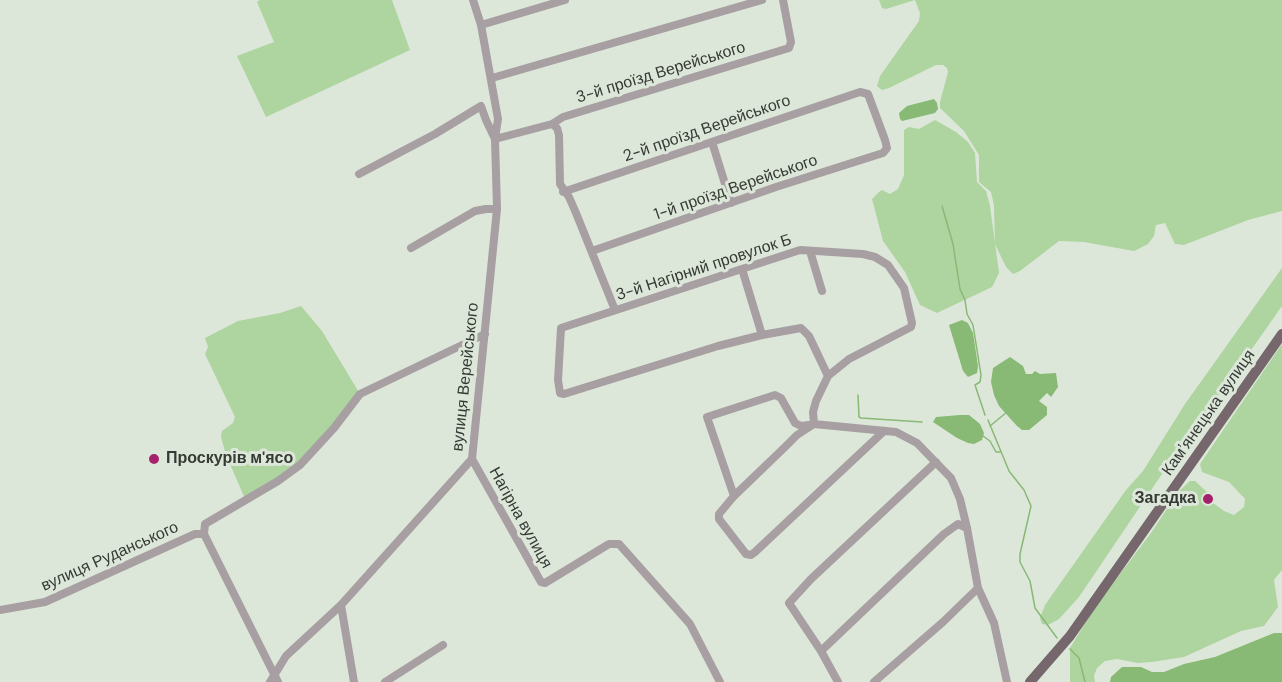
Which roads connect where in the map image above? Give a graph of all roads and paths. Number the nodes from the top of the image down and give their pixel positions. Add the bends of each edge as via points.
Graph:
1 (473, 0) edge
2 (565, 0) edge
3 (758, 0) edge
4 (783, 0) edge
5 (481, 25) junction
6 (492, 78) junction
7 (552, 124) junction
8 (495, 139) junction
9 (712, 142) junction
10 (887, 148) joint
11 (359, 174) dead end
12 (563, 192) junction
13 (731, 203) junction
14 (497, 209) junction
15 (411, 248) dead end
16 (592, 251) junction
17 (810, 251) junction
18 (742, 269) junction
19 (822, 291) dead end
20 (615, 310) junction
21 (485, 334) junction
22 (1282, 334) edge
23 (762, 335) junction
24 (828, 376) junction
25 (814, 424) junction
26 (801, 426) junction
27 (884, 431) junction
28 (797, 435) junction
29 (472, 459) junction
30 (936, 462) junction
31 (734, 496) junction
32 (967, 528) junction
33 (204, 534) junction
34 (978, 588) junction
35 (341, 605) junction
36 (0, 610) edge
37 (443, 645) dead end
38 (821, 651) junction
39 (277, 678) edge
40 (270, 682) edge
41 (354, 682) edge
42 (385, 682) edge
43 (720, 682) edge
44 (838, 682) edge
45 (874, 682) edge
46 (1007, 682) edge
47 (1030, 682) edge

1 - 5 street, вулиця Верейського
2 - 5 street
3 - 6 street
4 - 7 street, 3-й проїзд Верейського via 792,42 789,48 563,117
5 - 6 street, вулиця Верейського
6 - 8 street, вулиця Верейського via 498,119
7 - 8 street, 3-й проїзд Верейського
7 - 12 street via 559,135
8 - 11 street via 481,106
8 - 14 street, вулиця Верейського
9 - 10 street, 2-й проїзд Верейського via 860,92 868,94
9 - 12 street, 2-й проїзд Верейського
9 - 13 street
10 - 13 street, 1-й проїзд Верейського via 883,153
12 - 16 street via 569,197
13 - 16 street, 1-й проїзд Верейського
14 - 15 street via 475,211
14 - 21 street, вулиця Верейського
16 - 20 street
17 - 18 street, 3-й Нагірний провулок Б via 800,250
17 - 19 street
17 - 24 street, 3-й Нагірний провулок Б via 862,254 884,262 904,288 912,323 911,327 849,358
18 - 20 street, 3-й Нагірний провулок Б
18 - 23 street
20 - 23 street, 3-й Нагірний провулок Б via 561,328 560,393
21 - 29 street, вулиця Верейського
21 - 33 street via 360,394 300,465 206,524
22 - 47 main road, Камʼянецька вулиця via 1070,636
23 - 24 street, 3-й Нагірний провулок Б via 801,328 806,331
24 - 25 street via 816,401
25 - 26 street
25 - 27 street
25 - 28 street
26 - 28 street
26 - 31 street via 795,423 779,396 707,417
27 - 30 street via 908,437
27 - 31 street via 751,555 719,519 722,508
28 - 31 street
29 - 35 street, вулиця Верейського
29 - 43 street, Нагірна вулиця via 541,582 609,544 619,544 690,624
30 - 32 street via 951,478
30 - 38 street via 789,603
32 - 34 street
32 - 38 street via 958,524 944,534
33 - 36 street, вулиця Руданського via 195,534 45,602
33 - 39 street
34 - 45 street
34 - 46 street via 994,623
35 - 39 street, вулиця Верейського via 286,656
35 - 41 street
37 - 42 street
38 - 44 street
39 - 40 street, вулиця Верейського

